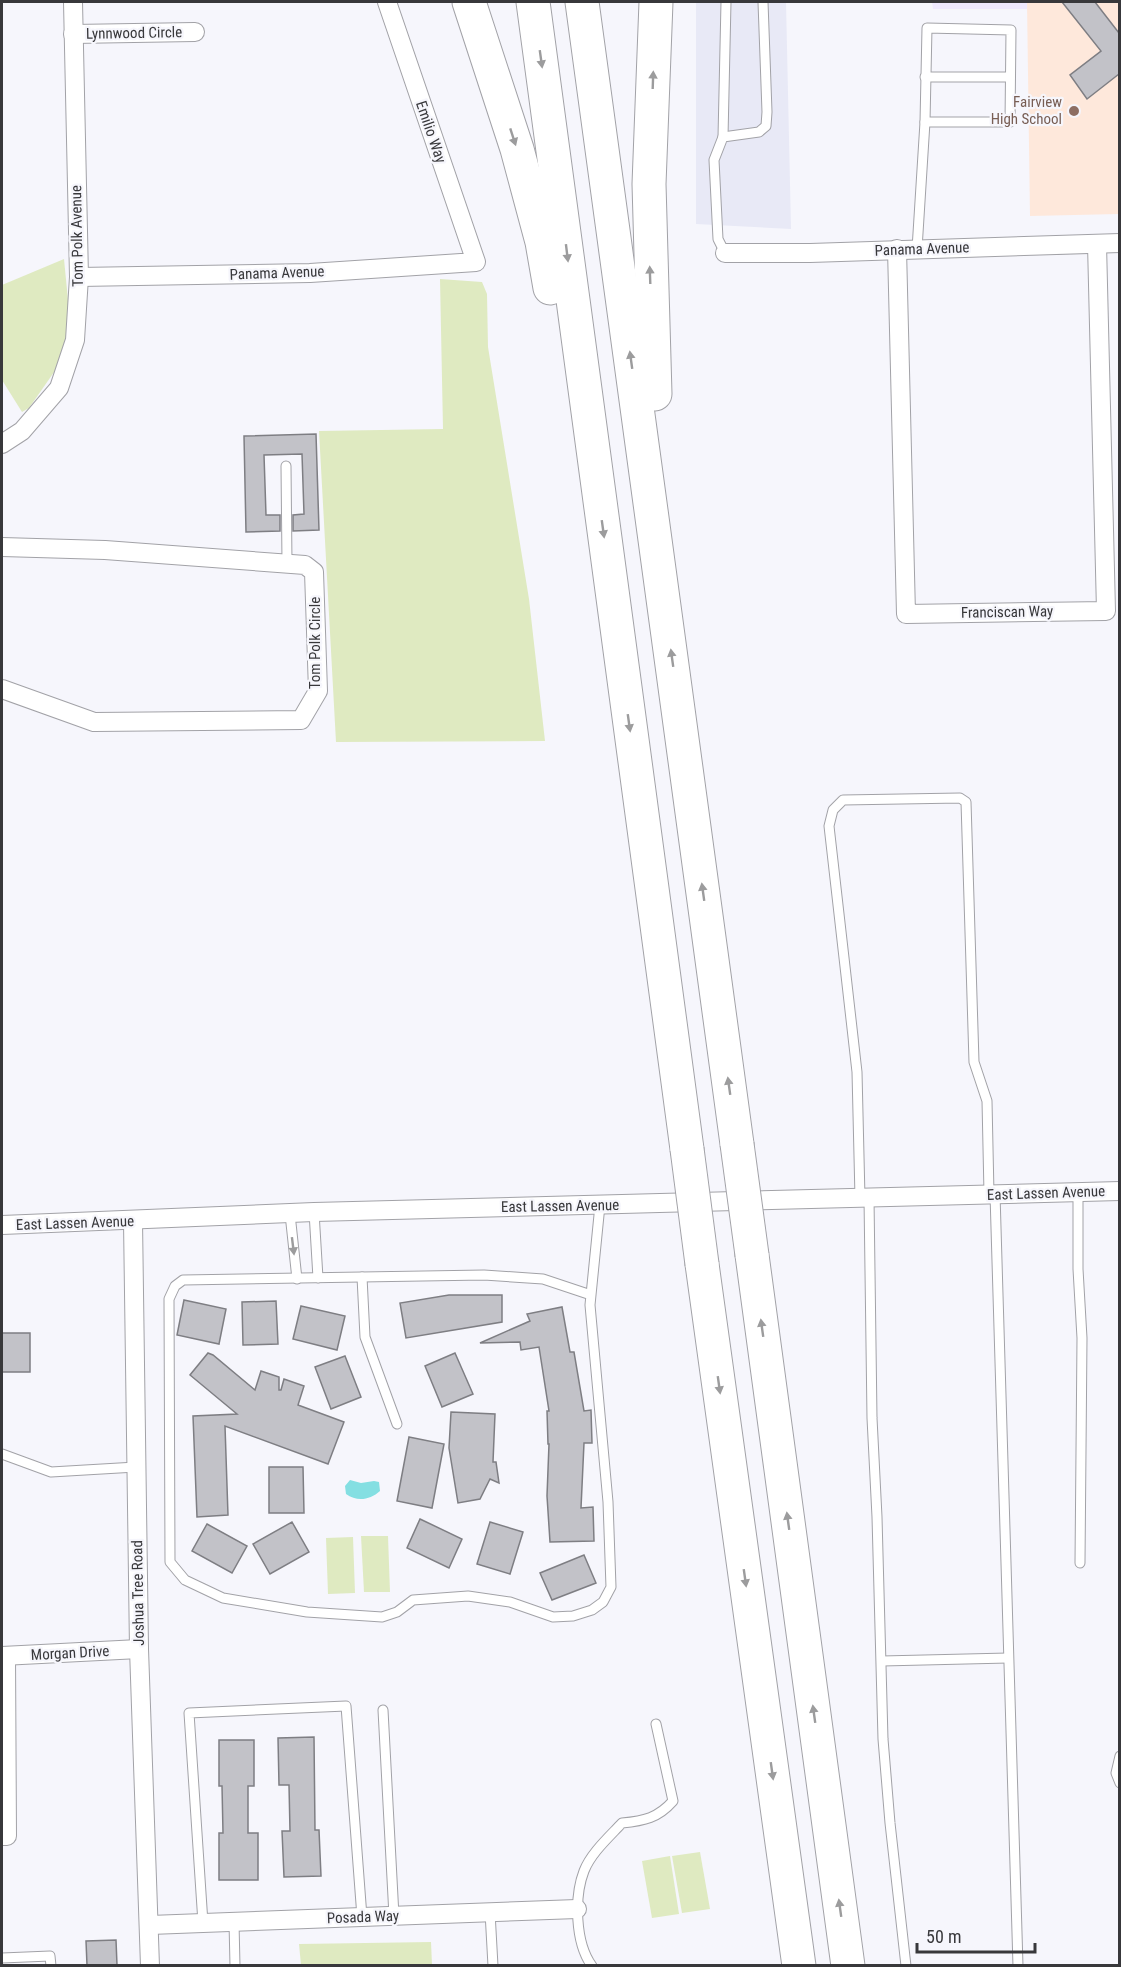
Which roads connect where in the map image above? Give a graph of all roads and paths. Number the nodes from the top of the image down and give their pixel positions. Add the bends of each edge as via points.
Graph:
1 (73, 2) edge
2 (387, 2) edge
3 (469, 2) edge
4 (533, 2) edge
5 (582, 2) edge
6 (656, 2) edge
7 (726, 2) edge
8 (763, 2) edge
9 (195, 32) dead end
10 (73, 34) junction
11 (925, 77) junction
12 (1010, 77) junction
13 (925, 122) junction
14 (723, 137) junction
15 (1119, 243) edge
16 (1097, 244) junction
17 (897, 249) junction
18 (917, 249) junction
19 (725, 253) joint
20 (476, 262) joint
21 (79, 277) junction
22 (2, 444) edge
23 (286, 466) dead end
24 (596, 482) junction
25 (2, 548) edge
26 (287, 562) junction
27 (660, 564) junction
28 (2, 689) edge
29 (1119, 1191) edge
30 (1078, 1192) junction
31 (992, 1194) junction
32 (865, 1198) junction
33 (600, 1205) junction
34 (314, 1212) junction
35 (290, 1214) junction
36 (133, 1221) junction
37 (2, 1225) edge
38 (362, 1277) junction
39 (318, 1278) junction
40 (297, 1279) junction
41 (591, 1295) junction
42 (397, 1424) dead end
43 (2, 1454) edge
44 (136, 1467) junction
45 (1080, 1563) dead end
46 (139, 1649) junction
47 (4, 1656) edge
48 (1008, 1658) junction
49 (882, 1661) junction
50 (383, 1710) dead end
51 (656, 1724) dead end
52 (1119, 1756) edge
53 (1119, 1783) edge
54 (2, 1836) edge
55 (577, 1909) junction
56 (490, 1912) junction
57 (394, 1916) junction
58 (362, 1917) junction
59 (234, 1922) junction
60 (203, 1923) junction
61 (150, 1925) junction
62 (2, 1958) edge
63 (51, 1965) edge
64 (150, 1965) edge
65 (235, 1965) edge
66 (493, 1965) edge
67 (592, 1965) edge
68 (799, 1965) edge
69 (848, 1965) edge
70 (906, 1965) edge
71 (1018, 1965) edge

1 - 10 street, Tom Polk Avenue
2 - 20 street, Emilio Way
3 -> 24 highway via 517,149 542,242 582,463
4 -> 24 highway
27 -> 5 highway
27 -> 6 highway via 649,195
7 - 14 lane
8 - 14 lane via 766,126 759,132
9 - 10 street, Lynnwood Circle
10 - 21 street, Tom Polk Avenue
11 - 12 lane
11 - 12 lane via 927,28 1011,30
11 - 13 lane
12 - 13 lane via 1010,122
13 - 18 lane
14 - 19 lane via 714,160 717,239
15 - 16 street, Panama Avenue
16 - 17 street, Franciscan Way via 1106,611 906,614
16 - 18 street, Panama Avenue
17 - 18 street, Panama Avenue
17 - 19 street, Panama Avenue
20 - 21 street, Panama Avenue via 310,273
21 - 22 street, Tom Polk Avenue via 75,340 59,388 22,431
23 - 26 lane
24 -> 68 highway, bridge
25 - 26 street, Tom Polk Circle via 105,550
26 - 28 street, Tom Polk Circle via 305,565 314,572 318,692 301,720 94,722
69 -> 27 highway, bridge
29 - 30 street, East Lassen Avenue
30 - 31 street, East Lassen Avenue
30 - 45 lane via 1082,1338
31 - 32 street, East Lassen Avenue
31 - 32 lane via 987,1101 974,1062 966,802 960,798 843,800 833,810 829,826 857,1072
31 - 48 lane
32 - 33 street, East Lassen Avenue
32 - 49 lane
33 - 34 street, East Lassen Avenue
33 - 41 lane
34 - 35 street, East Lassen Avenue
34 - 39 lane
35 - 36 street, East Lassen Avenue
35 -> 40 lane
36 - 37 street, East Lassen Avenue
36 - 44 street, Joshua Tree Road
38 - 39 lane
38 - 41 lane via 484,1275 543,1279
38 - 42 lane via 365,1337
39 - 40 lane
40 - 41 lane via 183,1280 169,1299 170,1562 184,1580 223,1598 307,1612 382,1617 413,1600 468,1596 510,1602 553,1617 573,1616 603,1602 611,1587 608,1502
43 - 44 lane via 51,1472
44 - 46 street, Joshua Tree Road
46 - 47 street, Morgan Drive
46 - 61 street, Joshua Tree Road
47 - 54 street via 7,1836
48 - 49 lane
48 - 71 lane
49 - 70 lane via 883,1738
50 - 57 lane
51 - 55 lane via 673,1801 664,1812 642,1821 622,1823 598,1849 584,1870
52 - 53 lane
55 - 56 street, Posada Way
55 - 67 lane via 580,1944
56 - 57 street, Posada Way
56 - 66 lane
57 - 58 street, Posada Way
58 - 59 street, Posada Way
58 - 60 lane via 346,1706 189,1713
59 - 60 street, Posada Way
59 - 65 lane
60 - 61 street, Posada Way
61 - 64 street, Joshua Tree Road
62 - 63 lane via 50,1956

